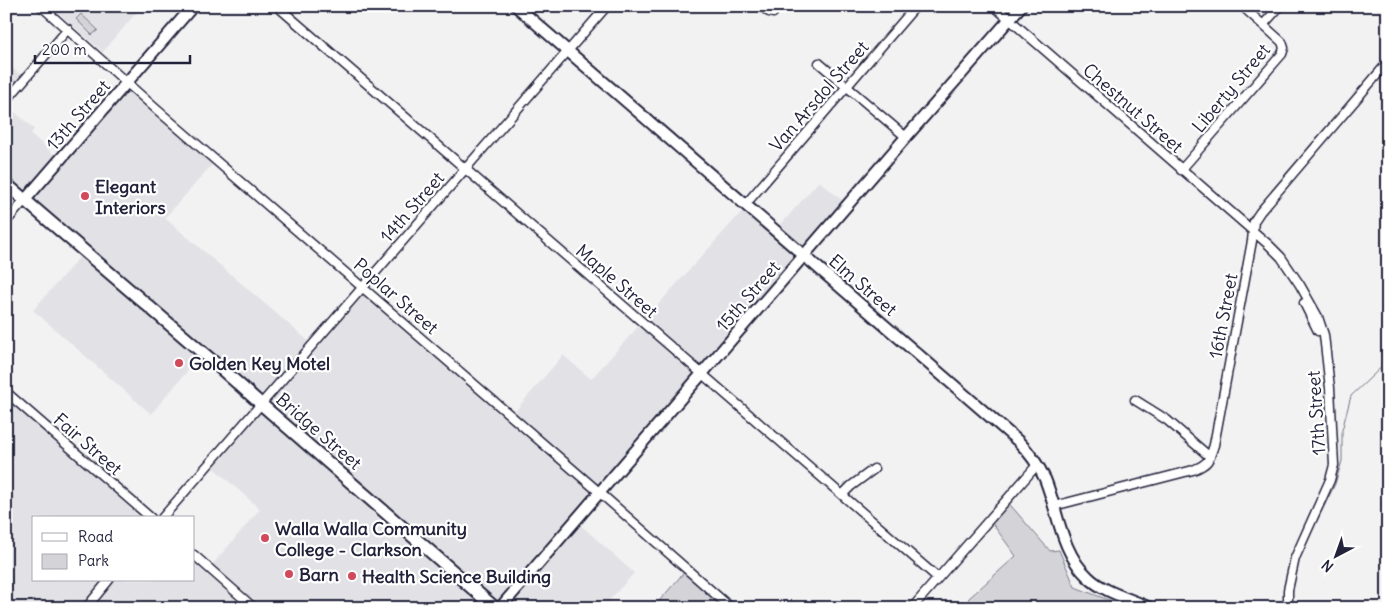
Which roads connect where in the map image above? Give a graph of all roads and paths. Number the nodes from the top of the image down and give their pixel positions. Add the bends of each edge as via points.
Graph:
1 (41, 6) edge
2 (193, 6) edge
3 (277, 6) edge
4 (516, 6) edge
5 (606, 6) edge
6 (762, 6) edge
7 (916, 6) edge
8 (994, 6) edge
9 (1021, 6) edge
10 (1242, 6) edge
11 (1280, 6) edge
12 (773, 13) dead end
13 (1009, 20) junction
14 (1263, 25) junction
15 (68, 29) junction
16 (568, 52) junction
17 (1388, 62) edge
18 (819, 63) dead end
19 (127, 83) junction
20 (846, 86) junction
21 (6, 101) edge
22 (906, 137) junction
23 (466, 168) junction
24 (1181, 170) junction
25 (6, 184) edge
26 (25, 200) junction
27 (745, 205) junction
28 (6, 222) edge
29 (1253, 231) junction
30 (804, 256) junction
31 (1281, 257) junction
32 (363, 287) junction
33 (1319, 334) dead end
34 (702, 374) junction
35 (6, 392) edge
36 (1135, 400) dead end
37 (261, 404) junction
38 (1210, 458) junction
39 (1037, 465) junction
40 (874, 469) dead end
41 (599, 492) junction
42 (842, 495) junction
43 (1054, 506) junction
44 (149, 516) edge
45 (164, 516) edge
46 (195, 556) edge
47 (938, 578) junction
48 (107, 582) edge
49 (86, 608) edge
50 (254, 608) edge
51 (495, 608) edge
52 (500, 608) edge
53 (731, 608) edge
54 (912, 608) edge
55 (1150, 608) edge
56 (1288, 608) edge

1 - 15 street, Poplar Street
2 - 19 main road, 13th Street
3 - 23 street, Maple Street
4 - 16 main road, Elm Street
5 - 16 street, 14th Street
6 - 12 street
7 - 20 street, Van Arsdol Street
8 - 13 street, Chestnut Street
9 - 13 main road, 15th Street
10 - 14 street, Liberty Street
11 - 14 street
13 - 22 main road, 15th Street
13 - 24 street, Chestnut Street
14 - 24 street, Liberty Street via 1282,42 1282,54
15 - 19 street, Poplar Street
15 - 21 street
16 - 23 street, 14th Street
16 - 27 main road, Elm Street
17 - 29 street, 16th Street via 1260,212 1254,221
18 - 20 street
19 - 26 main road, 13th Street
19 - 32 street, Poplar Street
20 - 22 street
20 - 27 street, Van Arsdol Street
22 - 30 main road, 15th Street
23 - 32 street, 14th Street
23 - 34 street, Maple Street
24 - 29 street, Chestnut Street
25 - 26 highway, Bridge Street
26 - 28 street, 13th Street
26 - 37 highway, Bridge Street
27 - 30 main road, Elm Street
29 - 31 street, 17th Street
29 - 38 street, 16th Street
30 - 34 main road, 15th Street
30 - 39 main road, Elm Street via 1018,441
31 - 33 street
31 - 56 street, 17th Street via 1318,317 1324,335 1334,465 1295,558
32 - 37 street, 14th Street
32 - 41 street, Poplar Street
34 - 41 main road, 15th Street
34 - 42 street, Maple Street
35 - 44 street, Fair Street
36 - 38 street via 1167,420
37 - 45 street, 14th Street
37 - 51 highway, Bridge Street
38 - 43 street via 1204,466 1193,470
39 - 43 main road, Elm Street
39 - 47 street
40 - 42 street
41 - 52 main road, 15th Street
41 - 53 street, Poplar Street
42 - 47 street, Maple Street
43 - 55 main road, Elm Street via 1072,558 1089,578 1101,587
46 - 50 street
47 - 54 street
48 - 49 street

